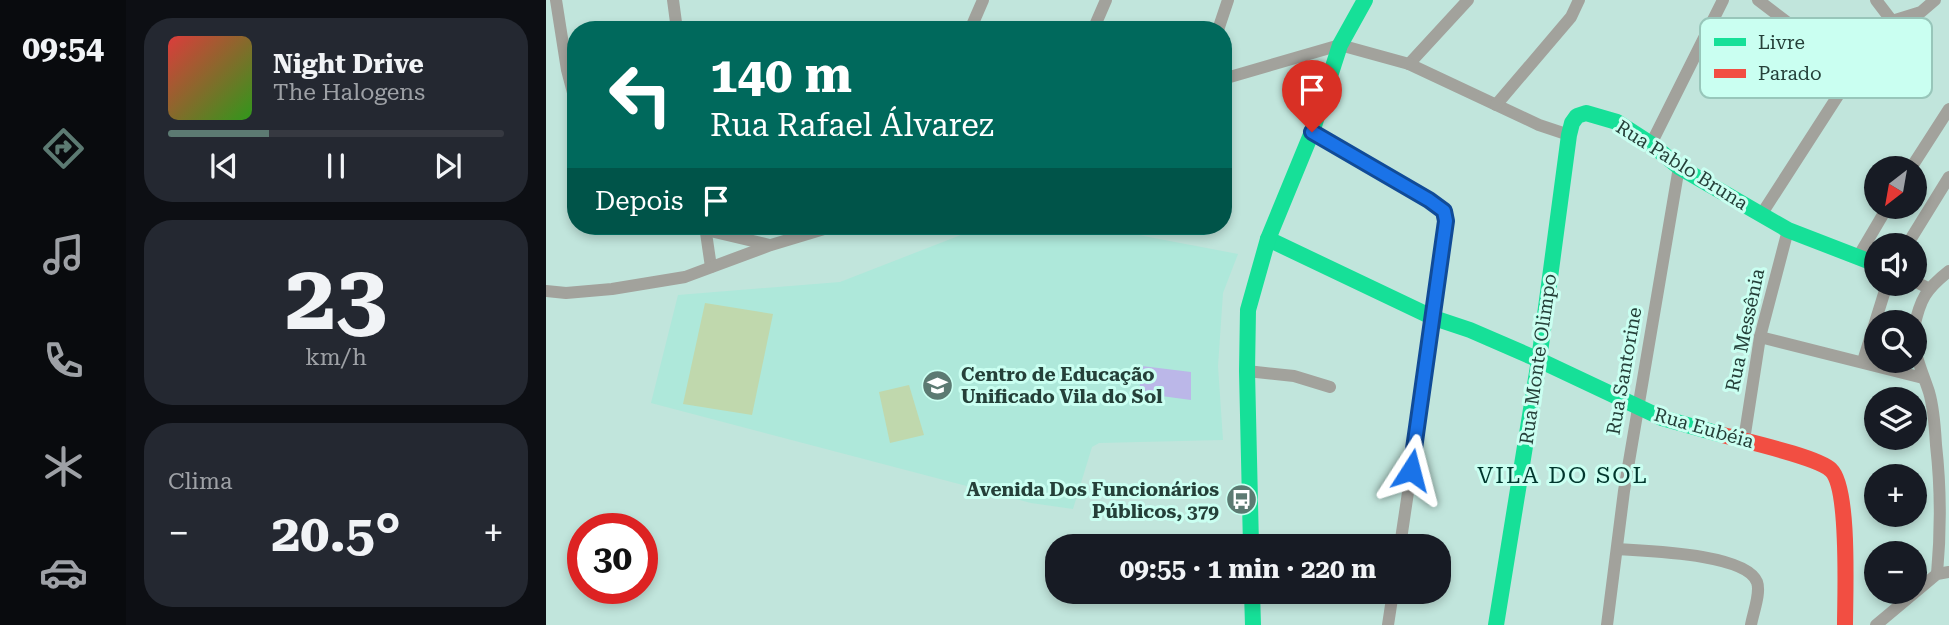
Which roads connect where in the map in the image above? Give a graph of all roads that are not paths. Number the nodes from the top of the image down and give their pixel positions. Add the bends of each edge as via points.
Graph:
1 (556, 0) edge
2 (674, 0) edge
3 (983, 0) edge
4 (1106, 0) edge
5 (1228, 0) edge
6 (1365, 0) edge
7 (1468, 0) edge
8 (1579, 0) edge
9 (1723, 0) edge
10 (1758, 0) edge
11 (1876, 0) edge
12 (1935, 0) edge
13 (1714, 18) edge
14 (1782, 18) edge
15 (1889, 18) edge
16 (1904, 18) edge
17 (676, 21) edge
18 (974, 21) edge
19 (1097, 21) edge
20 (1221, 21) edge
21 (1340, 45) junction
22 (1700, 46) edge
23 (1409, 64) junction
24 (567, 70) edge
25 (1232, 76) edge
26 (1836, 98) edge
27 (1496, 105) junction
28 (1949, 109) edge
29 (1312, 132) junction
30 (1569, 135) junction
31 (1651, 144) junction
32 (1919, 156) edge
33 (1679, 167) junction
34 (1949, 177) edge
35 (1761, 215) junction
36 (1880, 219) edge
37 (1788, 230) junction
38 (1914, 233) edge
39 (706, 235) edge
40 (732, 235) edge
41 (804, 235) edge
42 (1268, 239) junction
43 (771, 245) junction
44 (1858, 257) junction
45 (1864, 259) edge
46 (711, 267) junction
47 (1949, 271) edge
48 (1928, 288) joint
49 (546, 291) edge
50 (1883, 296) edge
51 (1919, 310) edge
52 (1434, 318) junction
53 (1759, 337) junction
54 (1539, 360) junction
55 (1863, 361) junction
56 (1247, 371) junction
57 (1922, 373) edge
58 (1923, 377) junction
59 (1330, 387) dead end
60 (1637, 407) junction
61 (1744, 440) junction
62 (1251, 534) edge
63 (1402, 534) edge
64 (1617, 549) junction
65 (1943, 573) edge
66 (1252, 604) edge
67 (1391, 604) edge
68 (1253, 625) edge
69 (1388, 625) edge
70 (1496, 625) edge
71 (1607, 625) edge
72 (1751, 625) edge
73 (1845, 625) edge
74 (1876, 625) edge

1 - 24 street
2 - 17 street
3 - 18 street
4 - 19 street
5 - 20 street
6 - 21 street
7 - 23 street
8 - 27 street via 1571,17
9 - 13 street
10 - 14 street
11 - 15 street
12 - 16 street
21 - 23 street
21 - 25 street
21 - 29 street
22 - 31 street
23 - 27 street
26 - 35 street
27 - 30 street
28 - 32 street
29 - 42 street
29 - 52 street via 1444,211
30 - 31 street, Rua Pablo Bruna via 1577,116 1586,113 1617,122
30 - 54 street, Rua Monte Olimpo
31 - 33 street, Rua Pablo Bruna
33 - 35 street, Rua Pablo Bruna
33 - 60 street, Rua Santorine
34 - 38 street
35 - 37 street, Rua Pablo Bruna
36 - 44 street
37 - 44 street, Rua Pablo Bruna
37 - 53 street, Rua Messênia
39 - 46 street
40 - 43 street
41 - 43 street
42 - 52 street, Rua Eubéia
42 - 56 street via 1248,310
43 - 46 street
44 - 45 street, Rua Pablo Bruna
46 - 49 street via 685,277 612,289
47 - 48 street
48 - 51 street
50 - 55 street
52 - 54 street, Rua Eubéia
52 - 63 street
53 - 55 street
53 - 61 street, Rua Messênia
54 - 60 street, Rua Eubéia
54 - 70 street, Rua Monte Olimpo
55 - 58 street
56 - 59 street via 1294,376
56 - 62 street
57 - 58 street
58 - 65 street via 1934,424
60 - 61 street, Rua Eubéia
60 - 64 street, Rua Santorine
61 - 73 street, Rua Eubéia via 1813,460 1835,474 1843,496
64 - 71 street, Rua Santorine
64 - 72 street via 1688,554 1745,571 1758,585
65 - 74 street
66 - 68 street
67 - 69 street

